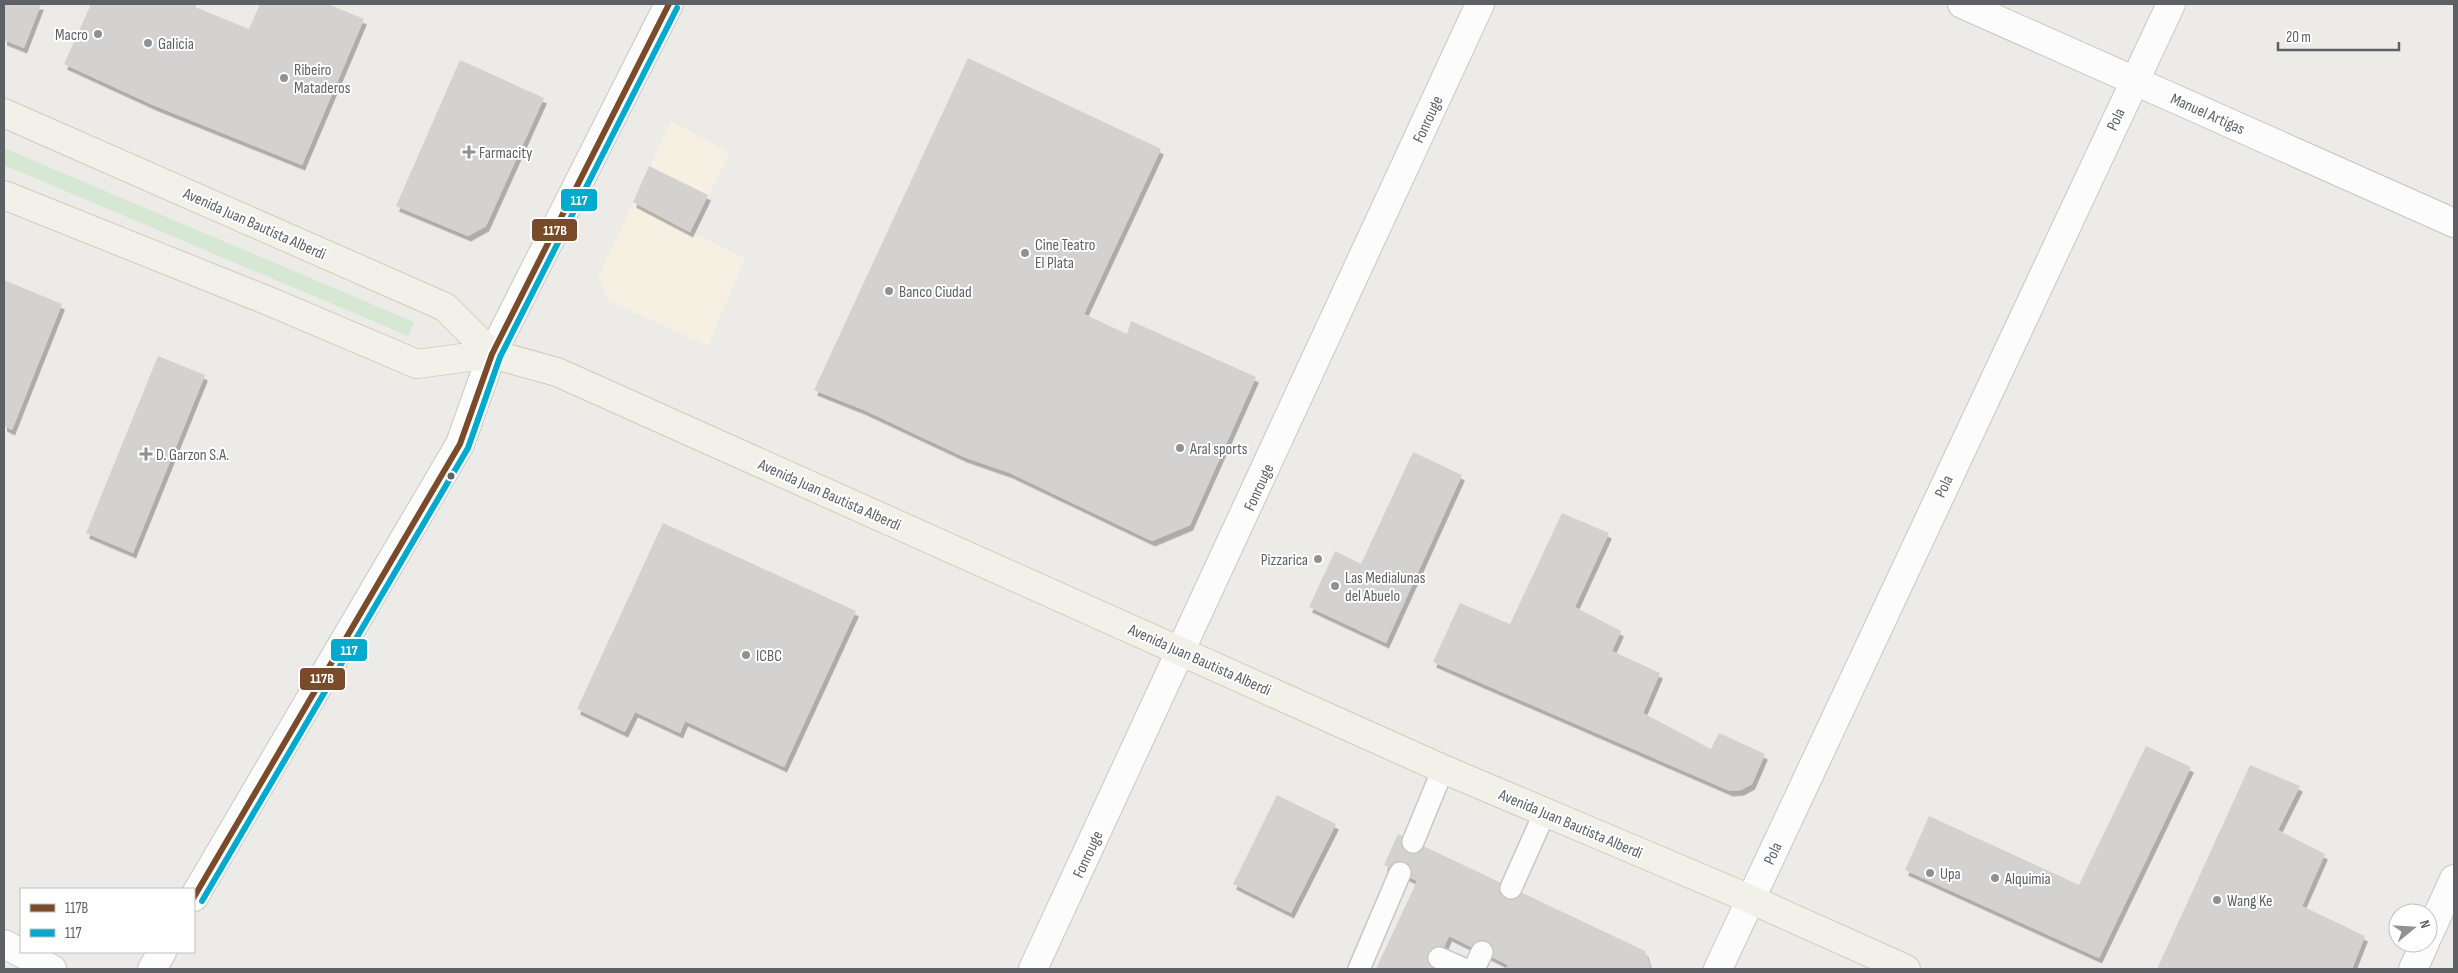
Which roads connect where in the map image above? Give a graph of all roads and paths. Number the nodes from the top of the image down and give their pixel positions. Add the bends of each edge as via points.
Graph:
1 (669, 4) edge
2 (1480, 4) edge
3 (1962, 4) edge
4 (2171, 4) edge
5 (2134, 80) junction
6 (4, 113) edge
7 (4, 195) edge
8 (2454, 222) edge
9 (492, 354) junction
10 (1182, 650) junction
11 (1444, 769) junction
12 (1545, 812) junction
13 (1413, 842) dead end
14 (1400, 873) dead end
15 (2454, 880) edge
16 (1511, 888) dead end
17 (195, 896) edge
18 (1750, 899) junction
19 (2438, 914) edge
20 (4, 944) edge
21 (20, 952) edge
22 (21, 953) edge
23 (161, 953) edge
24 (2420, 953) edge
25 (1439, 958) dead end
26 (52, 969) edge
27 (152, 969) edge
28 (1033, 969) edge
29 (1359, 969) edge
30 (1464, 969) edge
31 (1718, 969) edge
32 (1906, 969) edge
33 (2413, 969) edge

1 - 9 street
2 - 10 street, Fonrouge
3 - 5 street, Manuel Artigas
4 - 5 street, Pola
5 - 8 street, Manuel Artigas
5 - 18 street, Pola
6 - 9 main road, Avenida Juan Bautista Alberdi via 445,307
7 - 9 main road, Avenida Juan Bautista Alberdi via 417,364
9 - 10 main road, Avenida Juan Bautista Alberdi via 557,372
9 - 17 street via 460,444
10 - 11 main road, Avenida Juan Bautista Alberdi
10 - 28 street, Fonrouge
11 - 12 main road, Avenida Juan Bautista Alberdi
11 - 13 lane
12 - 16 lane
12 - 18 main road, Avenida Juan Bautista Alberdi
14 - 29 lane via 1384,932
15 - 19 street
18 - 31 street, Pola
18 - 32 main road, Avenida Juan Bautista Alberdi
20 - 21 street
22 - 26 street
23 - 27 street
24 - 33 street
25 - 30 lane

